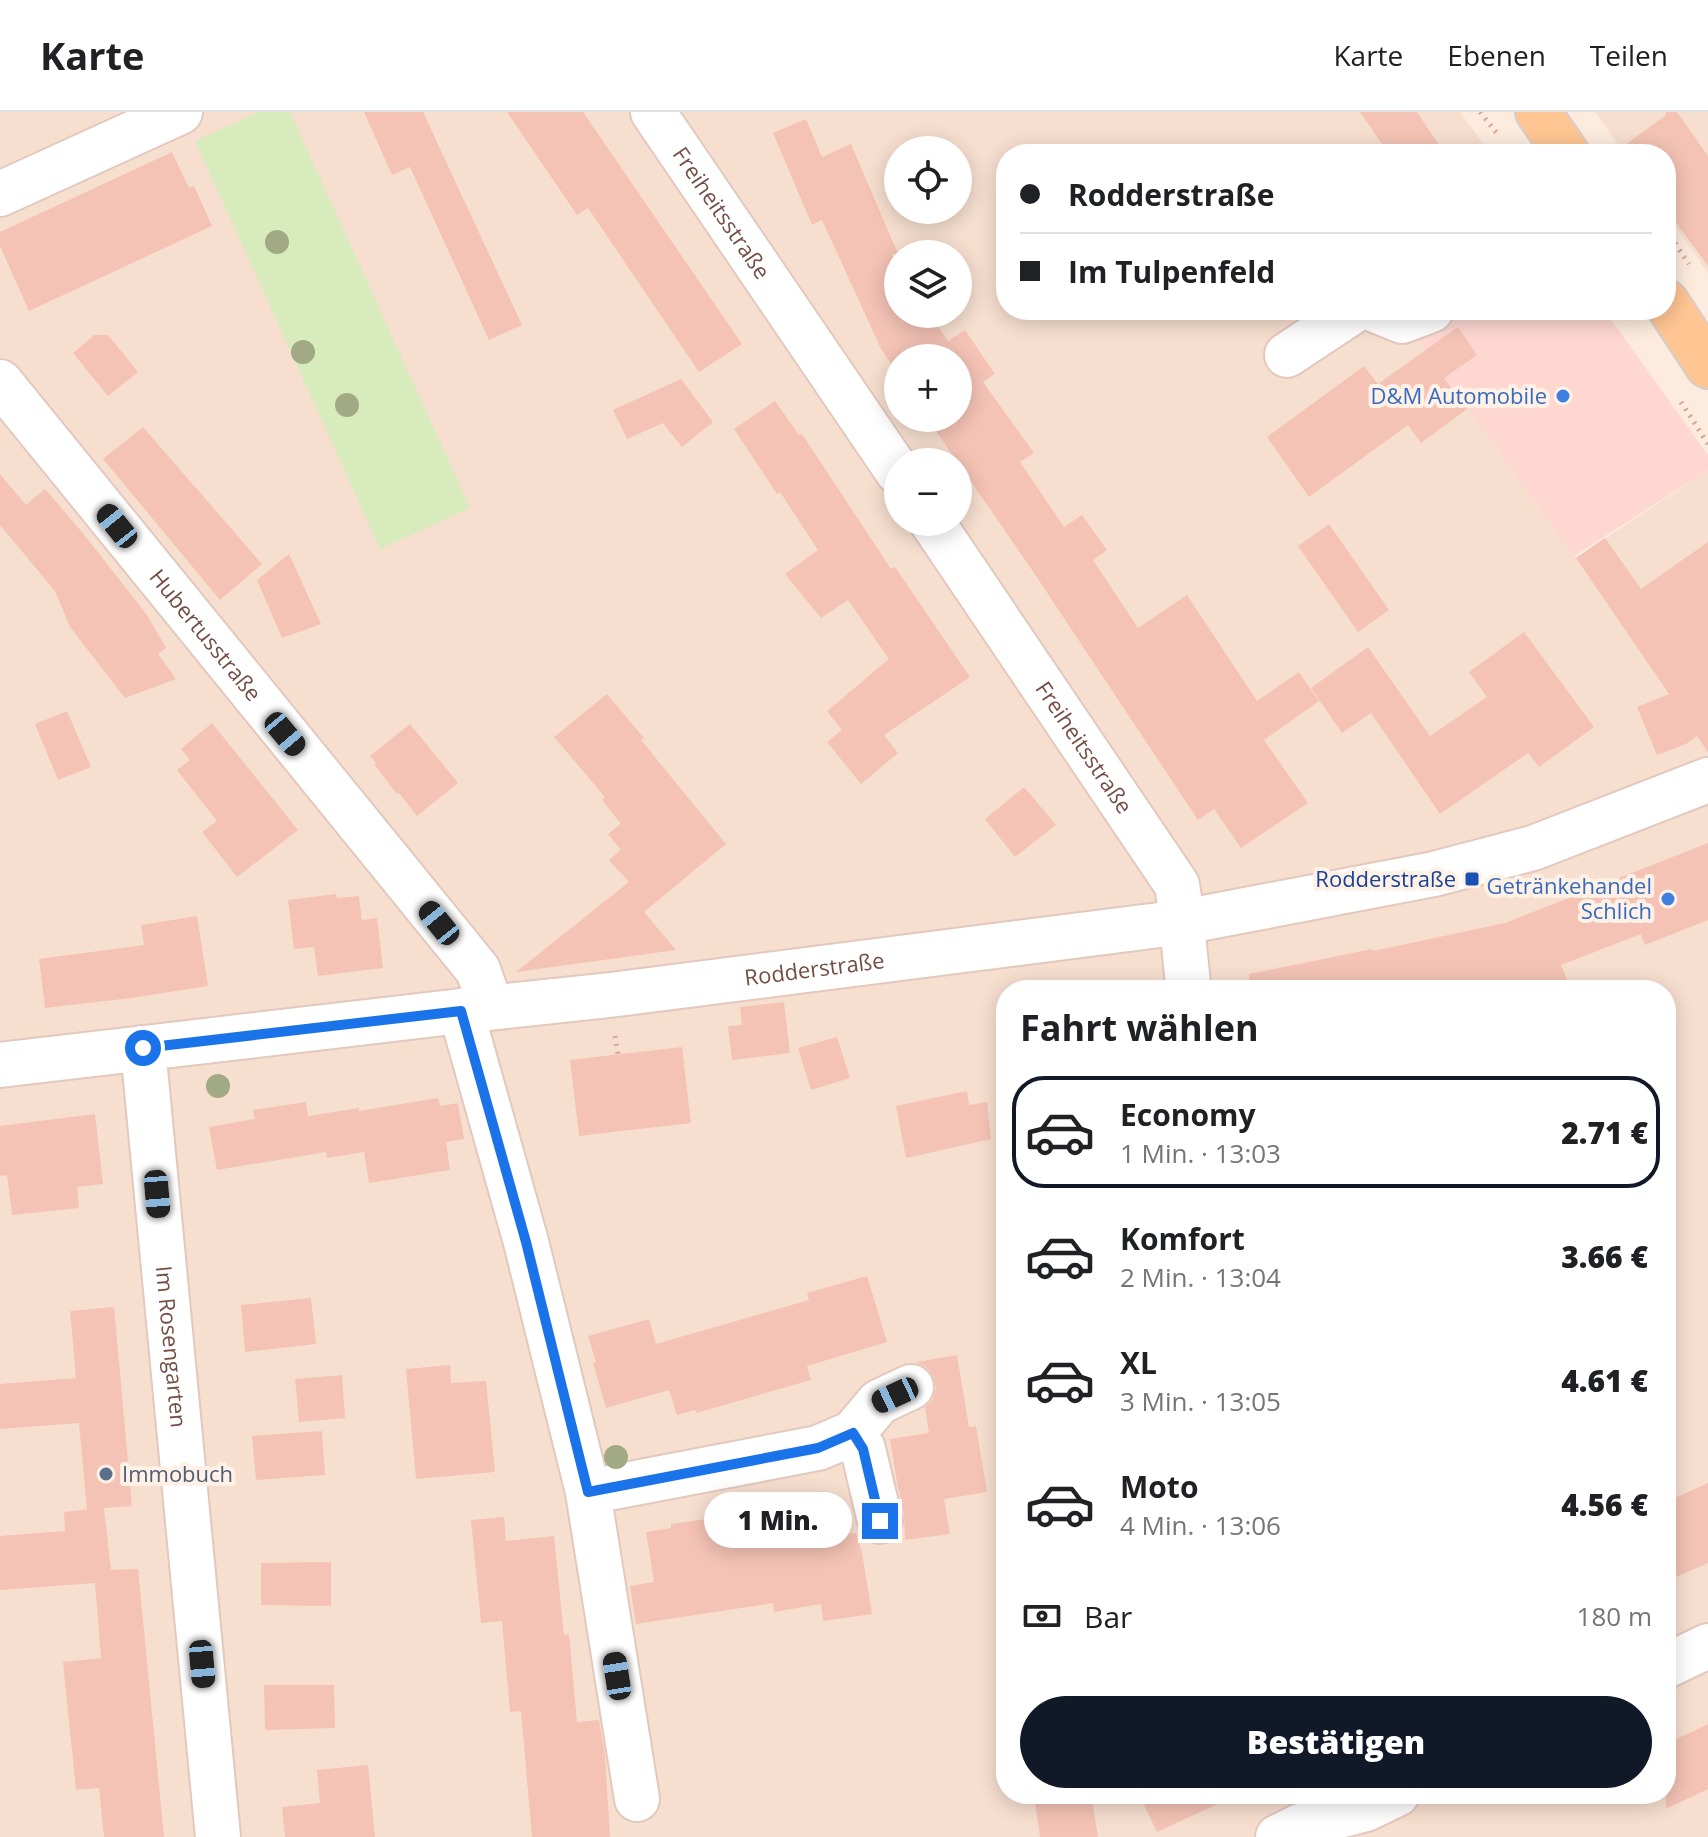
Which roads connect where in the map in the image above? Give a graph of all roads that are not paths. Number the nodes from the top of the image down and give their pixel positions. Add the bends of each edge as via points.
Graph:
1 (180, 112) edge
2 (653, 112) edge
3 (1538, 112) edge
4 (1560, 144) edge
5 (0, 194) edge
6 (1676, 317) edge
7 (1340, 320) edge
8 (1287, 355) dead end
9 (1708, 366) edge
10 (0, 382) edge
11 (884, 451) edge
12 (941, 536) edge
13 (1708, 780) edge
14 (1183, 922) junction
15 (1187, 980) edge
16 (476, 1009) junction
17 (143, 1048) junction
18 (0, 1065) edge
19 (911, 1387) dead end
20 (853, 1433) junction
21 (588, 1492) junction
22 (880, 1521) dead end
23 (1708, 1646) edge
24 (1676, 1661) edge
25 (637, 1799) dead end
26 (1376, 1804) edge
27 (1330, 1817) edge
28 (218, 1837) edge
29 (1278, 1837) edge

1 - 5 street
2 - 11 street, Freiheitsstraße
3 - 4 main road
6 - 9 main road
7 - 8 street
10 - 16 street, Hubertusstraße via 478,970
12 - 14 street, Freiheitsstraße via 1177,885
13 - 14 street, Rodderstraße via 1533,848 1434,874
14 - 15 street, Freiheitsstraße
14 - 16 street, Rodderstraße
16 - 17 street, Rodderstraße
16 - 21 street, Hubertusstraße
17 - 18 street, Rodderstraße
17 - 28 street, Im Rosengarten
19 - 20 street via 879,1402
20 - 21 street via 818,1448
20 - 22 street via 863,1449
21 - 25 street, Hubertusstraße
23 - 24 street
26 - 27 street
27 - 29 street

